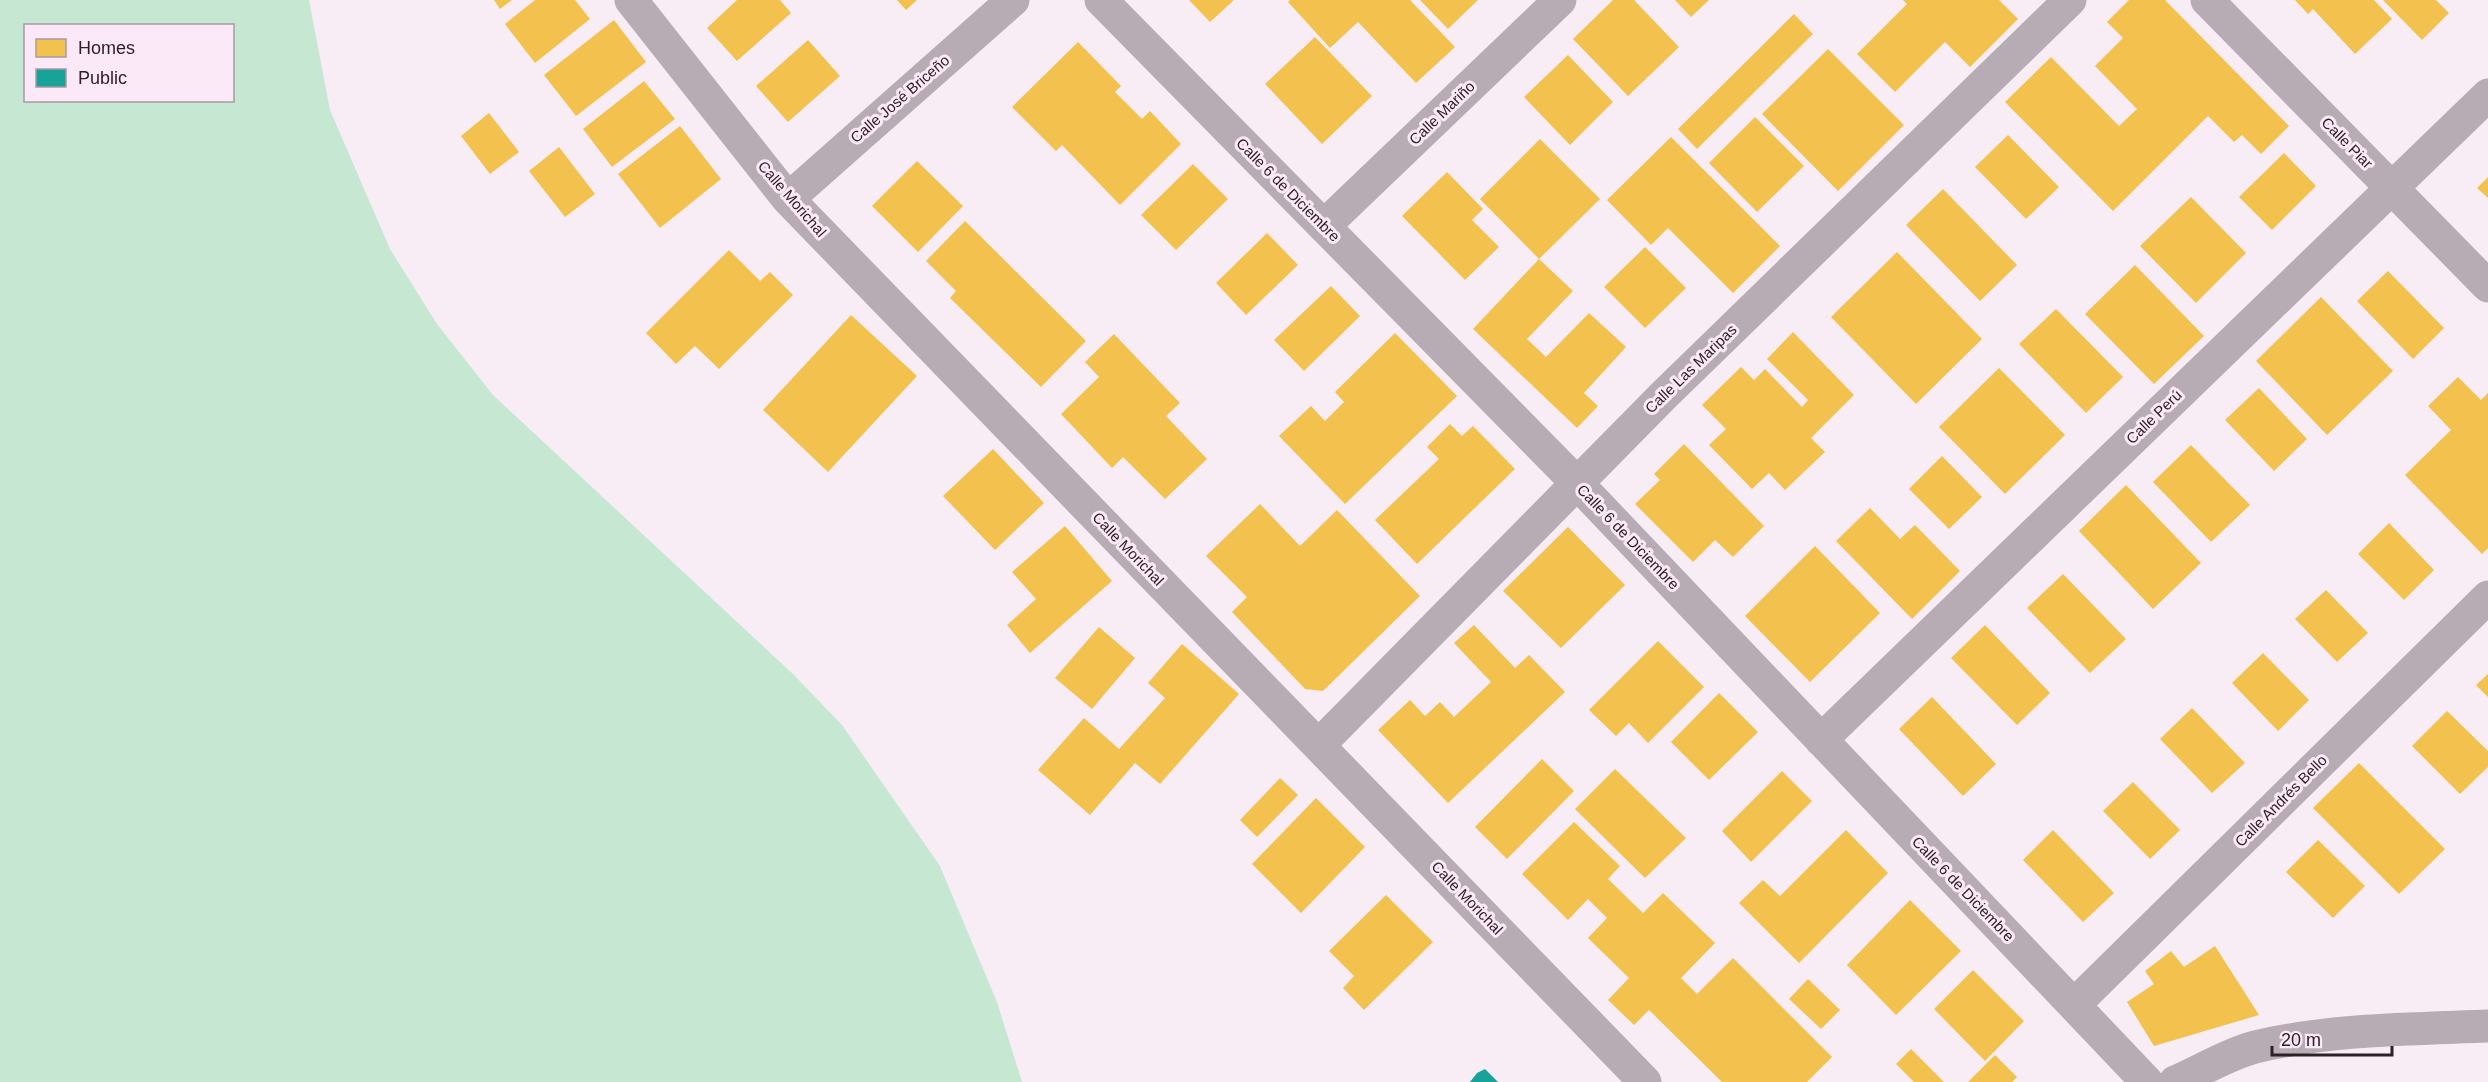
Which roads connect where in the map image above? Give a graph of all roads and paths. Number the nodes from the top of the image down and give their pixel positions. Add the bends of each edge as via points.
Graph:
1 (631, 0) edge
2 (1013, 0) edge
3 (1101, 0) edge
4 (1560, 0) edge
5 (2070, 0) edge
6 (2207, 0) edge
7 (2488, 94) edge
8 (2391, 187) junction
9 (788, 199) junction
10 (1324, 226) junction
11 (2488, 286) edge
12 (1576, 483) junction
13 (2488, 597) edge
14 (1821, 740) junction
15 (1319, 746) junction
16 (2073, 1005) junction
17 (2488, 1026) edge
18 (1645, 1082) edge
19 (2146, 1082) edge
20 (2175, 1082) edge

1 - 9 street, Calle Morichal
2 - 9 street, Calle José Briceño
3 - 10 street, Calle 6 de Diciembre
4 - 10 street, Calle Mariño
5 - 12 street, Calle Las Maripas
6 - 8 street, Calle Piar
7 - 8 street, Calle Perú
8 - 11 street, Calle Piar
8 - 14 street, Calle Perú
9 - 15 street, Calle Morichal
10 - 12 street, Calle 6 de Diciembre
12 - 14 street, Calle 6 de Diciembre
12 - 15 street, Calle Las Maripas
13 - 16 street, Calle Andrés Bello
14 - 16 street, Calle 6 de Diciembre
15 - 18 street, Calle Morichal
16 - 19 street, Calle 6 de Diciembre
17 - 20 street via 2314,1037 2253,1048

